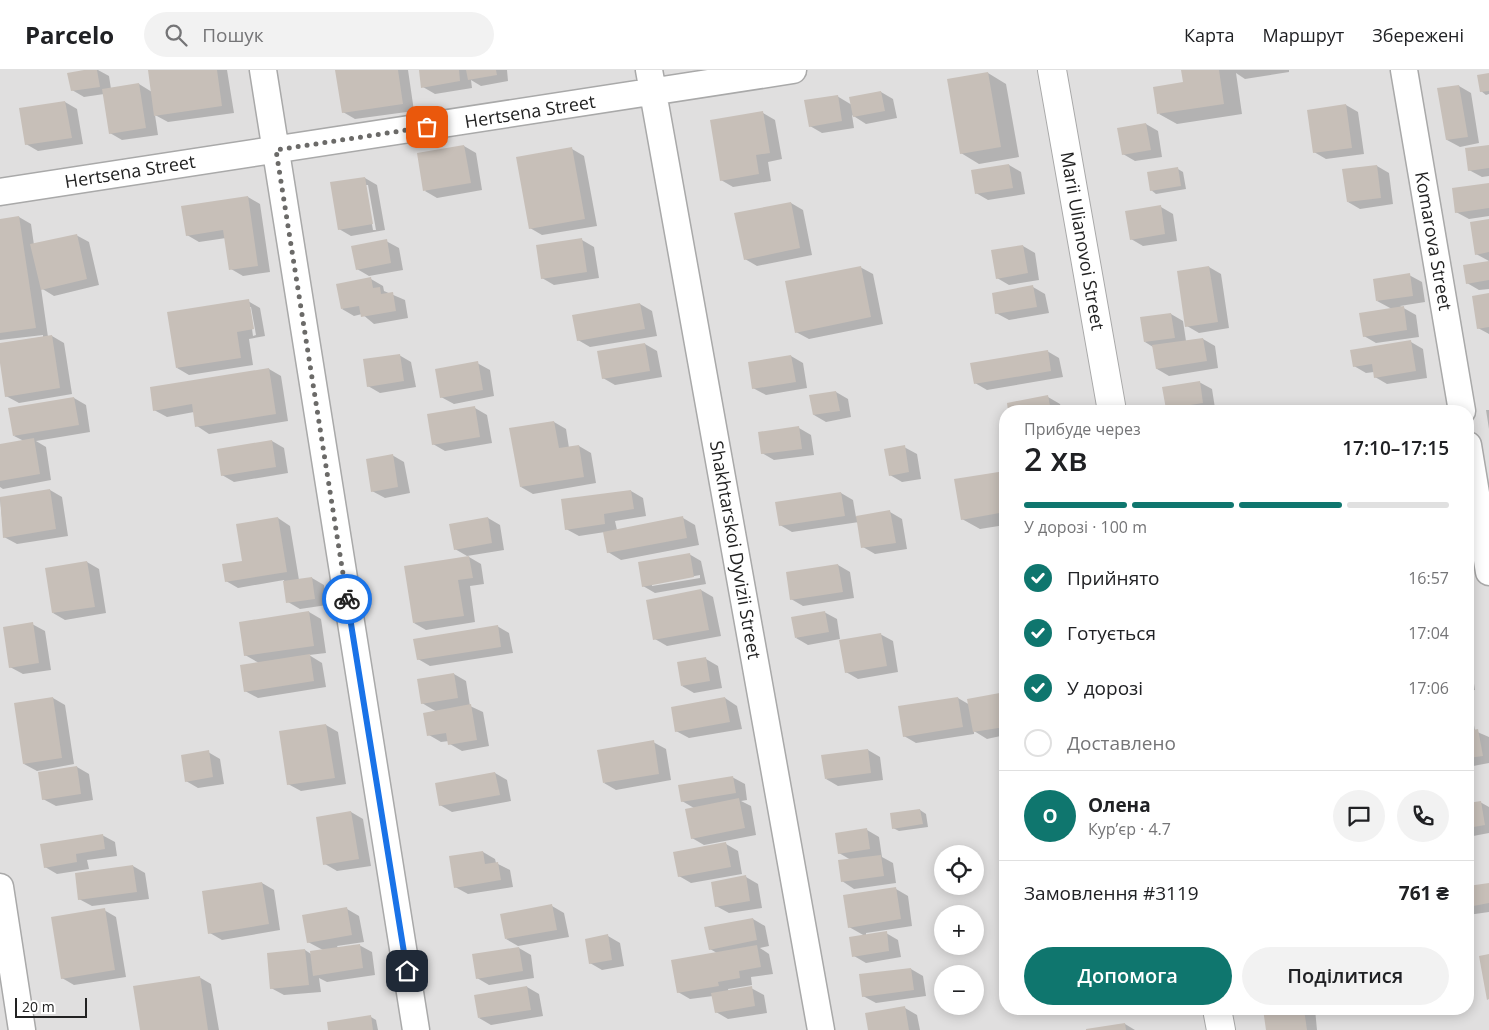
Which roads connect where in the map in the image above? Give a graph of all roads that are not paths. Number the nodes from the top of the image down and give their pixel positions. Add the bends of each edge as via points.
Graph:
1 (263, 70) edge
2 (793, 70) edge
3 (1052, 70) edge
4 (1404, 70) edge
5 (651, 82) edge
6 (276, 150) junction
7 (0, 192) edge
8 (1111, 405) edge
9 (1461, 405) edge
10 (1474, 481) edge
11 (1489, 572) edge
12 (0, 887) edge
13 (1218, 1015) edge
14 (22, 1030) edge
15 (416, 1030) edge
16 (821, 1030) edge
17 (1221, 1030) edge

1 - 6 street
2 - 5 street, Hertsena Street
3 - 8 street, Marii Ulianovoi Street
4 - 9 street, Komarova Street
5 - 6 street, Hertsena Street
5 - 16 street, Shakhtarskoi Dyvizii Street
6 - 7 street, Hertsena Street
6 - 15 street
10 - 11 street
12 - 14 street
13 - 17 street

